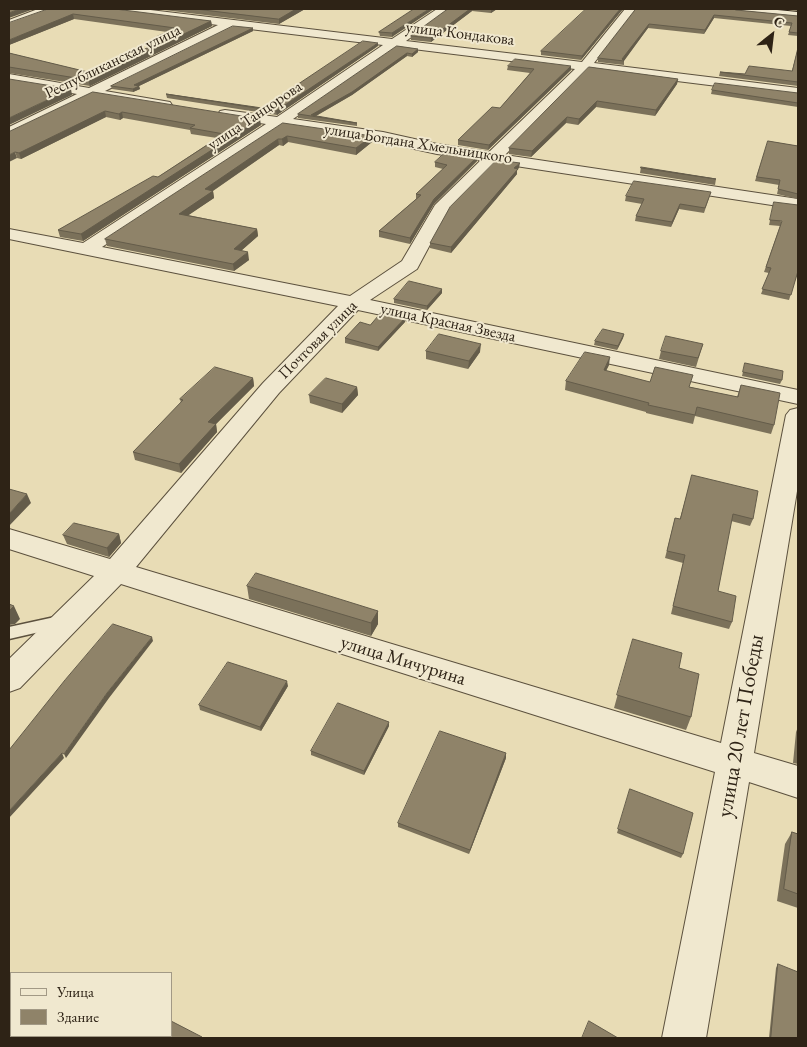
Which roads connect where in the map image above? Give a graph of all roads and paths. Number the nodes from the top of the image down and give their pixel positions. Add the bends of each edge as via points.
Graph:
1 (43, 9) edge
2 (117, 9) edge
3 (444, 9) edge
4 (631, 9) edge
5 (735, 9) edge
6 (252, 12) edge
7 (798, 16) edge
8 (231, 23) junction
9 (9, 24) edge
10 (395, 42) junction
11 (585, 66) junction
12 (9, 78) edge
13 (92, 91) junction
14 (798, 92) edge
15 (177, 107) edge
16 (214, 113) edge
17 (278, 123) junction
18 (9, 133) edge
19 (493, 156) junction
20 (798, 204) edge
21 (9, 234) edge
22 (84, 250) junction
23 (353, 303) junction
24 (798, 396) edge
25 (798, 414) edge
26 (9, 539) edge
27 (115, 573) junction
28 (68, 620) junction
29 (9, 633) edge
30 (9, 679) edge
31 (735, 762) junction
32 (798, 782) edge
33 (684, 1038) edge

1 - 9 street
2 - 8 street, улица Кондакова
3 - 10 street, улица Танцорова
4 - 11 street, Почтовая улица
5 - 7 street
6 - 8 street, Республиканская улица
8 - 10 street, улица Кондакова
8 - 13 street, Республиканская улица
10 - 11 street, улица Кондакова
10 - 17 street, улица Танцорова
11 - 14 street, улица Кондакова
11 - 19 street, Почтовая улица
12 - 13 street
13 - 15 street
13 - 18 street, Республиканская улица
16 - 17 street, улица Богдана Хмельницкого
17 - 19 street, улица Богдана Хмельницкого
17 - 22 street, улица Танцорова
19 - 20 street, улица Богдана Хмельницкого
19 - 23 street, Почтовая улица via 441,209 410,265
21 - 22 street, улица Красная Звезда
22 - 23 street, улица Красная Звезда
23 - 24 street, улица Красная Звезда
23 - 27 street, Почтовая улица via 270,388
25 - 31 street, улица 20 лет Победы
26 - 27 street, улица Мичурина
27 - 28 street, Почтовая улица
27 - 31 street, улица Мичурина
28 - 29 lane
28 - 30 street, Почтовая улица
31 - 32 street, улица Мичурина
31 - 33 street, улица 20 лет Победы

